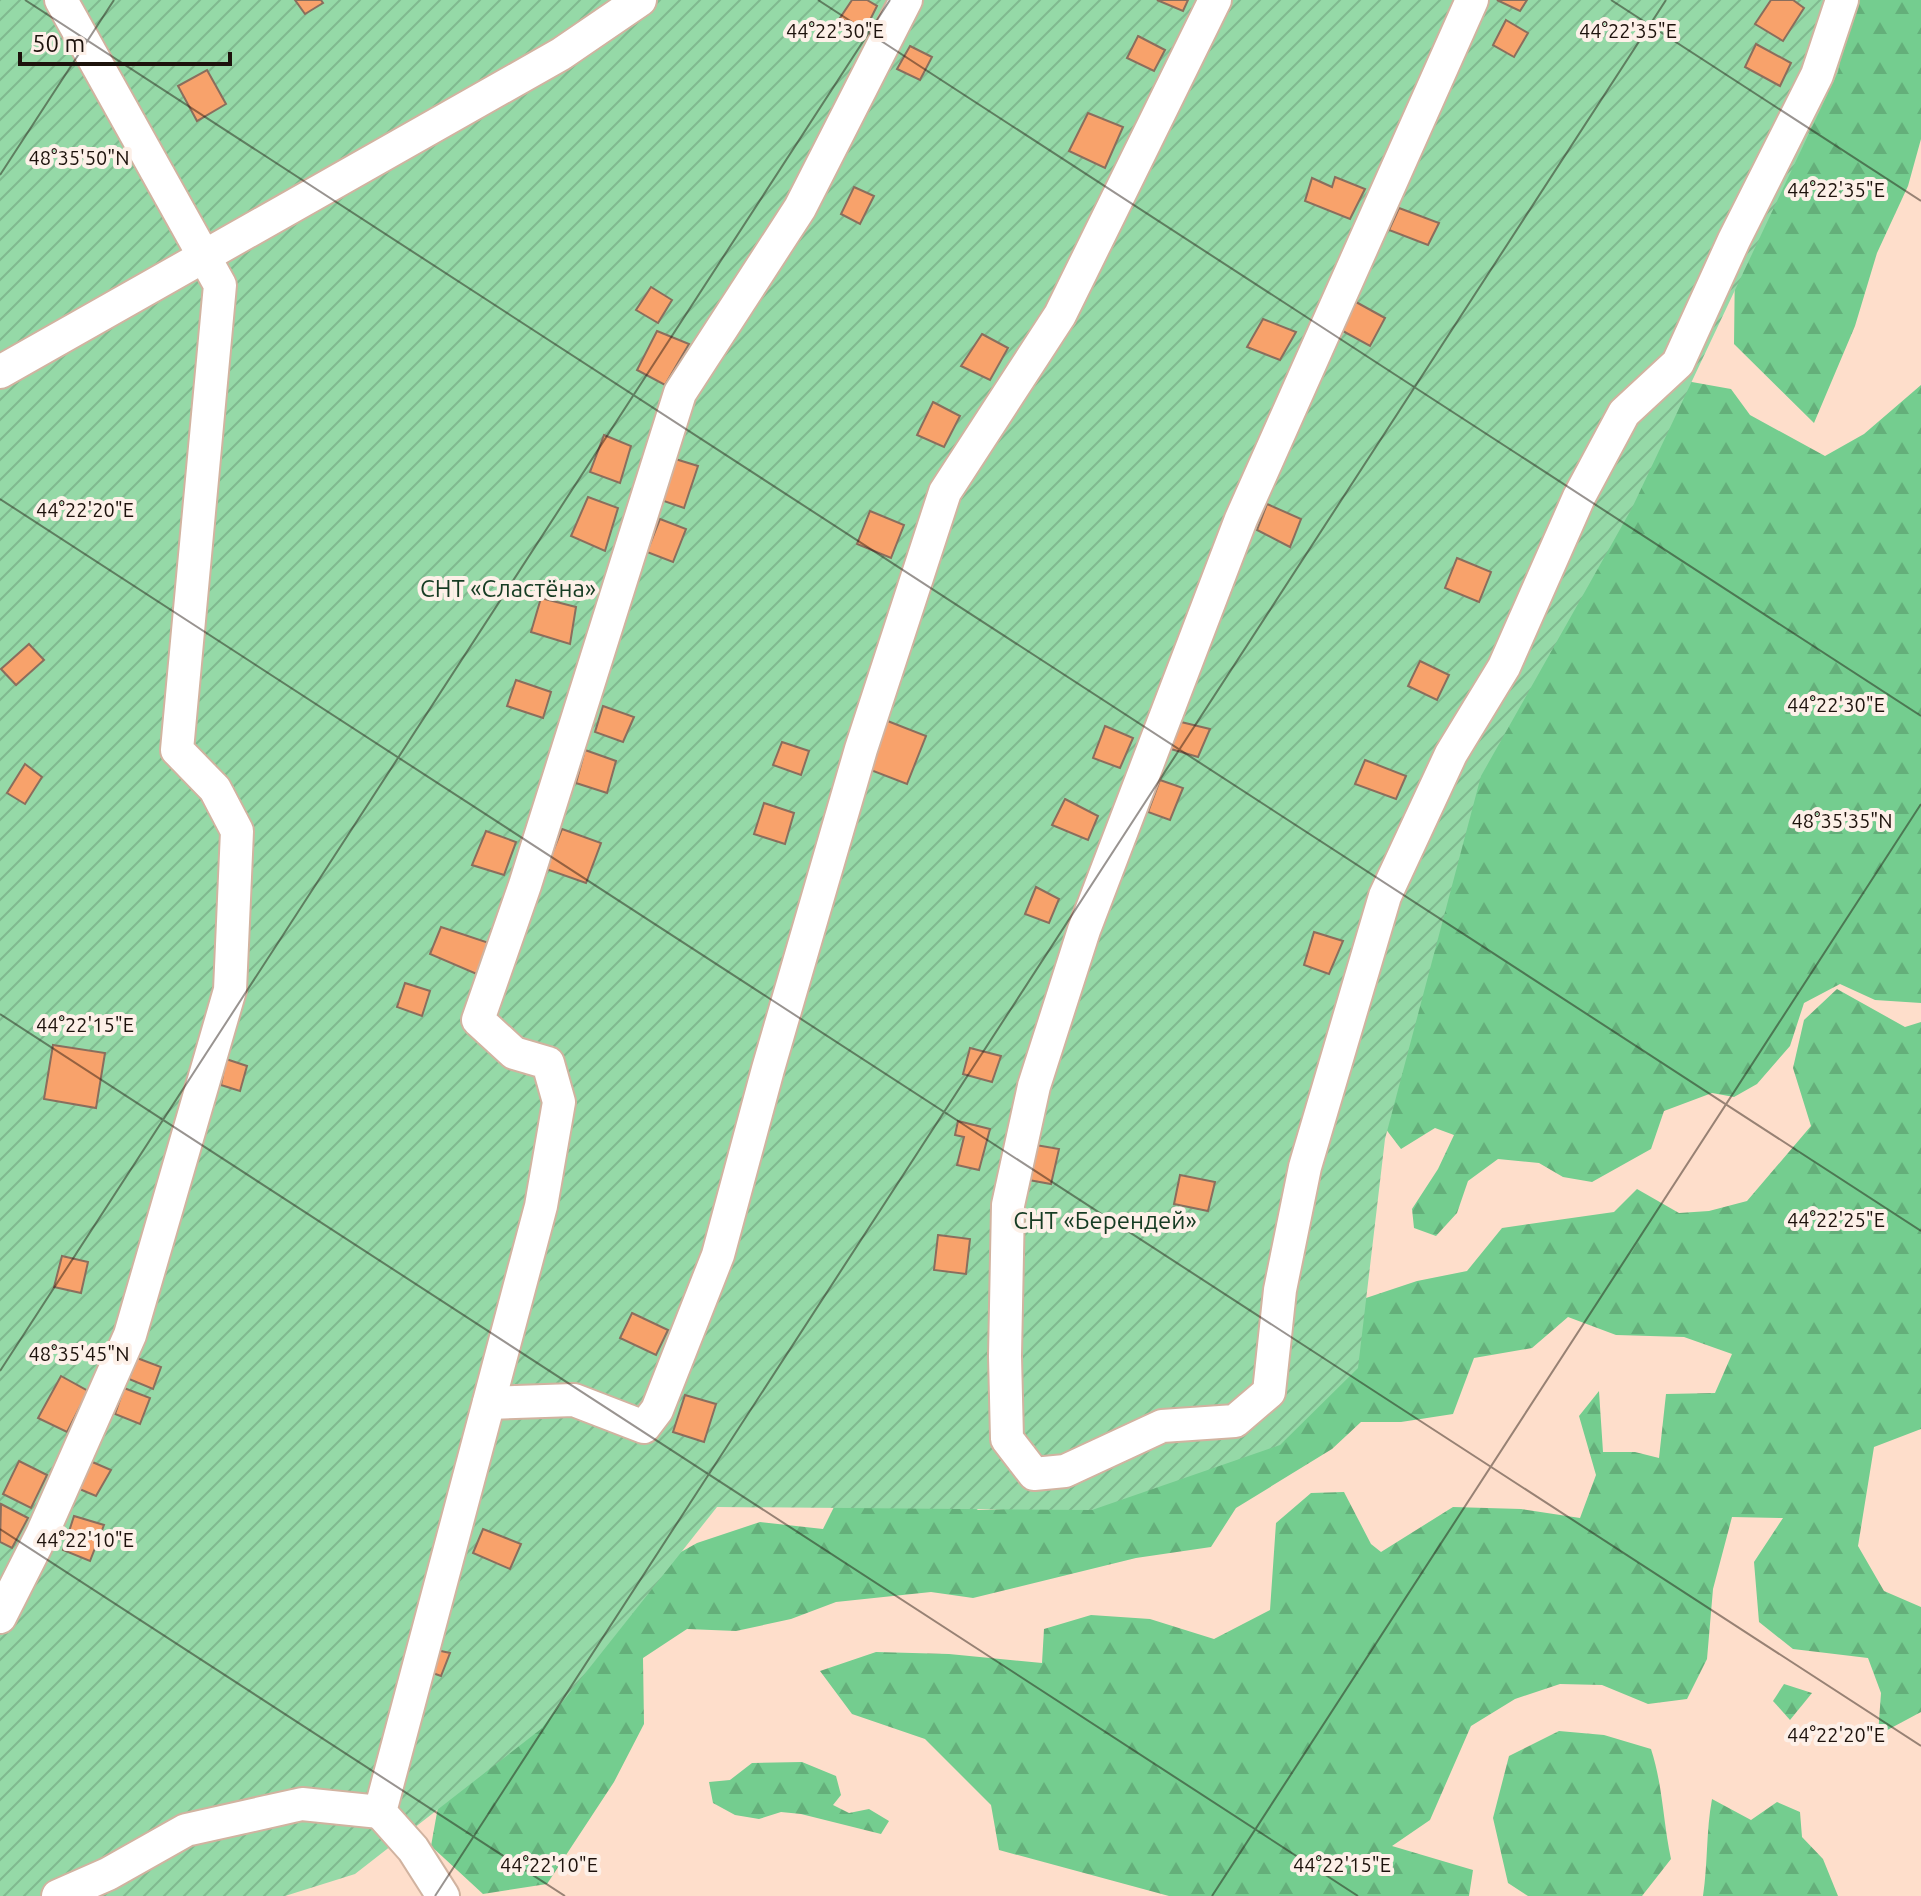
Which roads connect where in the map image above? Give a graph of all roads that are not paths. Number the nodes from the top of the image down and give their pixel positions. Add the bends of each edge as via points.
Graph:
1 (61, 0) edge
2 (640, 0) edge
3 (906, 0) edge
4 (1215, 0) edge
5 (1472, 0) edge
6 (1842, 0) edge
7 (205, 256) junction
8 (0, 372) edge
9 (489, 1403) junction
10 (0, 1617) edge
11 (380, 1812) junction
12 (58, 1896) edge
13 (443, 1896) edge

1 - 7 street
2 - 7 street via 561,54
3 - 9 street via 800,208 680,393 478,1020 514,1053 548,1063 559,1102 541,1206
4 - 9 street via 1060,315 945,492 861,749 718,1255 657,1410 644,1427 574,1400
5 - 6 street via 1241,519 1084,930 1034,1086 1008,1205 1005,1356 1007,1439 1034,1474 1065,1471 1162,1426 1235,1421 1269,1392 1280,1290 1305,1167 1385,896 1451,754 1504,667 1579,497 1624,413 1678,363 1817,75
7 - 8 street
7 - 10 street via 220,285 177,750 215,789 237,831 230,990 130,1335
9 - 11 street
11 - 12 street via 302,1804 186,1830
11 - 13 street via 413,1849

